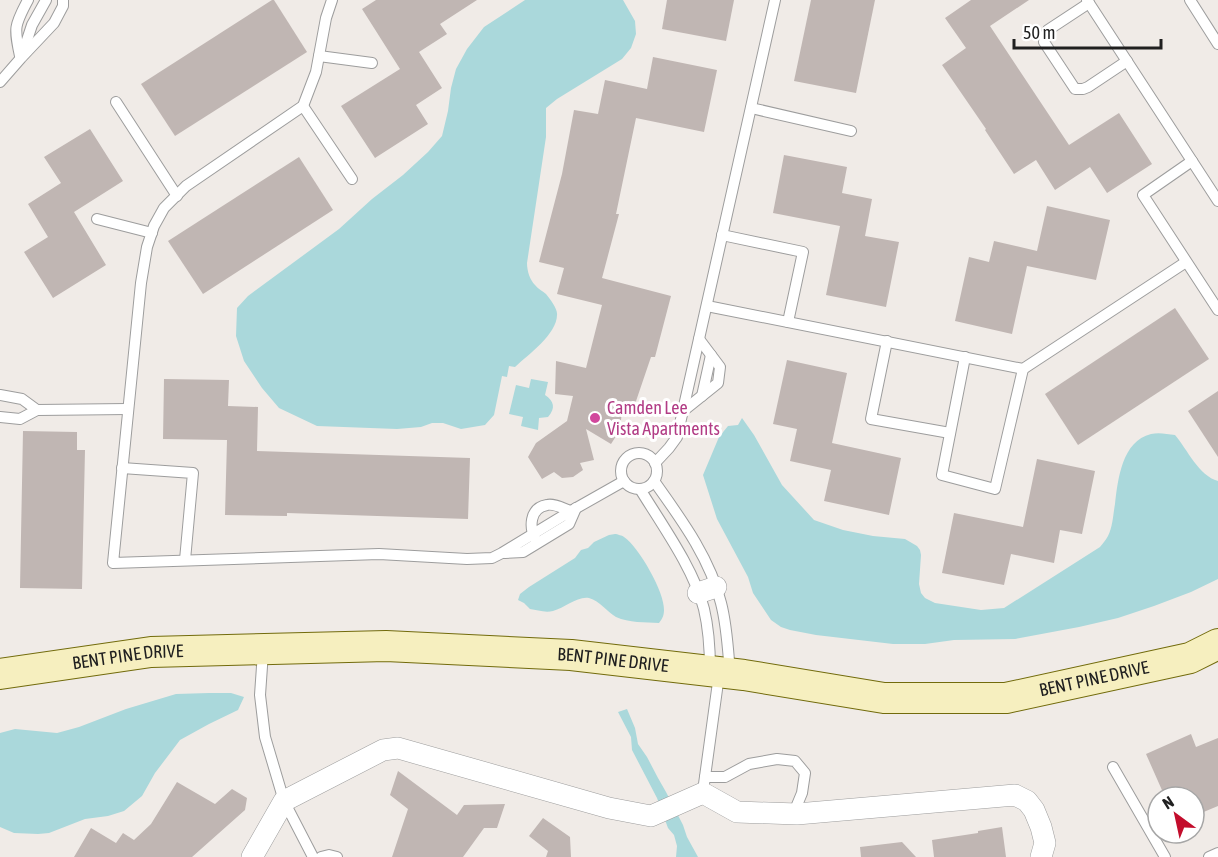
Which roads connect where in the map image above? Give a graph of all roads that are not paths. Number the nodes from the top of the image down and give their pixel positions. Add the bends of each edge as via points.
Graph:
1 (28, 0) edge
2 (46, 0) edge
3 (63, 0) edge
4 (332, 0) edge
5 (775, 0) edge
6 (1190, 0) edge
7 (1088, 1) edge
8 (1218, 44) edge
9 (319, 56) junction
10 (21, 58) junction
11 (1127, 61) junction
12 (372, 63) dead end
13 (0, 82) edge
14 (116, 102) dead end
15 (303, 106) junction
16 (751, 108) junction
17 (851, 131) dead end
18 (1192, 161) junction
19 (352, 179) dead end
20 (177, 196) junction
21 (1218, 201) edge
22 (97, 219) dead end
23 (152, 233) junction
24 (722, 235) junction
25 (1186, 262) junction
26 (707, 306) junction
27 (1218, 310) edge
28 (788, 322) junction
29 (699, 339) junction
30 (887, 342) junction
31 (965, 357) junction
32 (1023, 369) junction
33 (0, 395) edge
34 (128, 409) junction
35 (37, 410) junction
36 (683, 411) junction
37 (0, 417) edge
38 (950, 433) junction
39 (655, 463) junction
40 (122, 468) junction
41 (624, 481) junction
42 (654, 481) junction
43 (640, 489) junction
44 (574, 509) junction
45 (535, 539) junction
46 (185, 560) junction
47 (707, 590) junction
48 (1218, 644) edge
49 (264, 649) junction
50 (720, 672) junction
51 (0, 674) edge
52 (1113, 767) dead end
53 (697, 791) junction
54 (284, 801) junction
55 (797, 814) junction
56 (1218, 853) edge
57 (252, 857) edge
58 (313, 857) edge
59 (321, 857) edge
60 (337, 857) edge
61 (1041, 857) edge
62 (1165, 857) edge
63 (1209, 857) edge

1 - 10 lane via 17,21
2 - 10 lane
3 - 10 lane via 54,23
4 - 9 lane
5 - 16 lane
6 - 8 lane
7 - 11 lane
7 - 11 lane via 1048,30 1044,42 1075,89 1088,87
9 - 12 lane
9 - 15 lane
10 - 13 lane
11 - 18 lane
14 - 20 lane
15 - 19 lane
15 - 20 lane
16 - 17 lane
16 - 24 lane
18 - 21 lane
18 - 25 lane via 1143,195
20 - 23 lane via 164,208
22 - 23 lane
23 - 34 lane via 141,283
24 - 26 lane
24 - 28 lane via 803,252
25 - 27 lane
25 - 32 lane
26 - 28 lane
26 - 29 lane
28 - 30 lane
29 - 36 lane
29 - 36 lane via 720,367 718,383
30 - 31 lane
30 - 38 lane via 871,419
31 - 32 lane
31 - 38 lane
32 - 38 lane via 995,489 942,475
33 - 35 lane via 22,399
34 - 35 lane
34 - 40 lane
35 - 37 lane via 20,419
36 - 39 lane via 677,437
39 - 41 lane via 640,453 628,457 622,468
39 - 42 lane
40 - 46 lane via 193,473
40 - 46 lane via 113,562
41 - 43 lane
41 - 44 lane
42 - 43 lane
42 - 47 lane via 690,531 711,574
43 - 47 lane via 692,576
44 - 45 lane via 569,524
44 - 45 lane via 546,505 535,511 530,522
45 - 46 lane via 524,552 502,553 492,558 379,554
47 - 50 lane via 704,609
47 - 50 lane via 721,603
48 - 50 street, BENT PINE DRIVE via 1190,658 1006,698 884,698
49 - 50 street, BENT PINE DRIVE via 386,646 560,654
49 - 51 street, BENT PINE DRIVE via 151,652
49 - 54 lane via 260,695 265,737
50 - 53 lane
52 - 62 lane
53 - 54 street via 651,816 609,808 398,748 383,750
53 - 55 street via 737,812
53 - 55 lane via 749,764 777,759 795,761 805,773
54 - 57 street
54 - 58 lane
55 - 61 street via 1015,795 1034,810 1045,843
56 - 63 lane
59 - 60 lane

